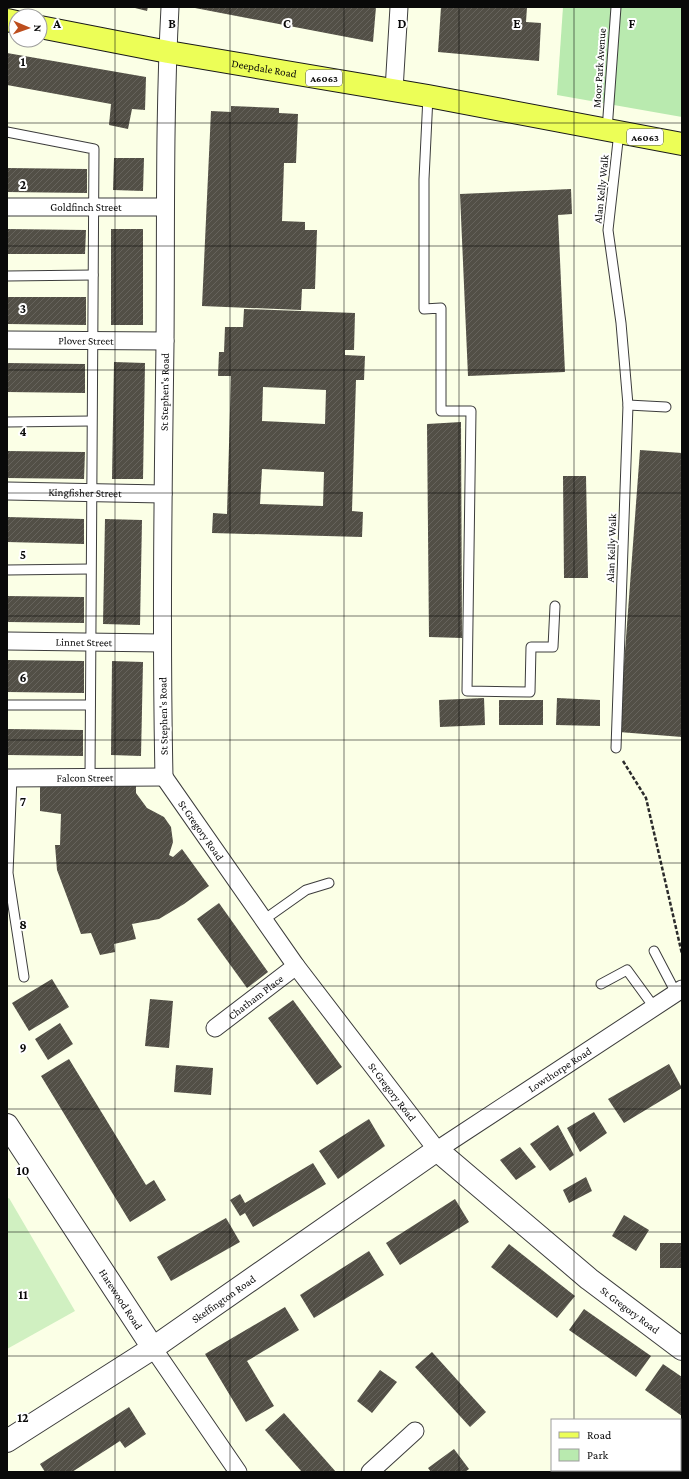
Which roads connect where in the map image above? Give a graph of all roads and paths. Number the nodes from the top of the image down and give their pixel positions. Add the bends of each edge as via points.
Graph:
1 (170, 7) edge
2 (399, 7) edge
3 (616, 7) edge
4 (48, 29) edge
5 (168, 52) junction
6 (394, 90) junction
7 (428, 96) junction
8 (613, 131) junction
9 (7, 132) edge
10 (682, 144) edge
11 (7, 207) edge
12 (165, 207) junction
13 (94, 208) junction
14 (93, 275) junction
15 (7, 276) edge
16 (7, 340) edge
17 (92, 341) junction
18 (165, 341) junction
19 (628, 405) junction
20 (666, 407) dead end
21 (91, 421) junction
22 (7, 422) edge
23 (7, 491) edge
24 (90, 492) junction
25 (163, 494) junction
26 (90, 569) junction
27 (7, 570) edge
28 (555, 606) dead end
29 (7, 641) edge
30 (90, 642) junction
31 (161, 643) junction
32 (7, 705) edge
33 (90, 705) junction
34 (616, 748) joint
35 (164, 777) junction
36 (9, 778) edge
37 (90, 778) junction
38 (329, 883) dead end
39 (265, 919) junction
40 (654, 951) dead end
41 (682, 954) edge
42 (296, 966) junction
43 (24, 977) dead end
44 (601, 984) dead end
45 (679, 991) edge
46 (654, 1007) junction
47 (215, 1028) dead end
48 (7, 1125) edge
49 (436, 1150) junction
50 (679, 1341) edge
51 (153, 1348) junction
52 (415, 1431) dead end
53 (7, 1441) edge
54 (238, 1472) edge
55 (370, 1472) edge

1 - 5 street, St Stephen's Road
2 - 6 street
3 - 8 lane, Moor Park Avenue
4 - 5 main road, Deepdale Road / A6063
5 - 6 main road, Deepdale Road / A6063
5 - 12 street, St Stephen's Road
6 - 7 main road, Deepdale Road / A6063
7 - 8 main road, Deepdale Road / A6063
7 - 28 lane via 424,179 424,309 441,308 441,412 471,411 467,691 530,692 531,648 553,647
8 - 10 main road, A6063
8 - 19 lane, Alan Kelly Walk via 608,230 621,323
9 - 13 lane via 94,149
11 - 13 street, Goldfinch Street
12 - 13 street, Goldfinch Street
12 - 18 street, St Stephen's Road
13 - 14 lane
14 - 15 lane
14 - 17 lane
16 - 17 street, Plover Street
17 - 18 street, Plover Street
17 - 21 lane
18 - 25 street, St Stephen's Road
19 - 20 lane
19 - 34 lane, Alan Kelly Walk
21 - 22 lane
21 - 24 lane
23 - 24 street, Kingfisher Street
24 - 25 street, Kingfisher Street
24 - 26 lane
25 - 31 street, St Stephen's Road
26 - 27 lane
26 - 30 lane
29 - 30 street, Linnet Street
30 - 31 street, Linnet Street
30 - 33 lane
31 - 35 street, St Stephen's Road
32 - 33 lane
33 - 37 lane
34 - 41 path via 646,798
35 - 37 street, Falcon Street
35 - 39 street, St Gregory Road
36 - 37 street, Falcon Street
36 - 43 lane via 8,873
38 - 39 lane via 306,890
39 - 42 street, St Gregory Road
40 - 45 lane
42 - 47 street, Chatham Place
42 - 49 street, St Gregory Road
44 - 46 lane via 627,970
45 - 46 street, Lowthorpe Road
46 - 49 street, Lowthorpe Road
48 - 51 street, Harewood Road
49 - 50 street, St Gregory Road via 589,1279
49 - 51 street, Skeffington Road
51 - 53 street, Skeffington Road
51 - 54 street, Harewood Road
52 - 55 street

